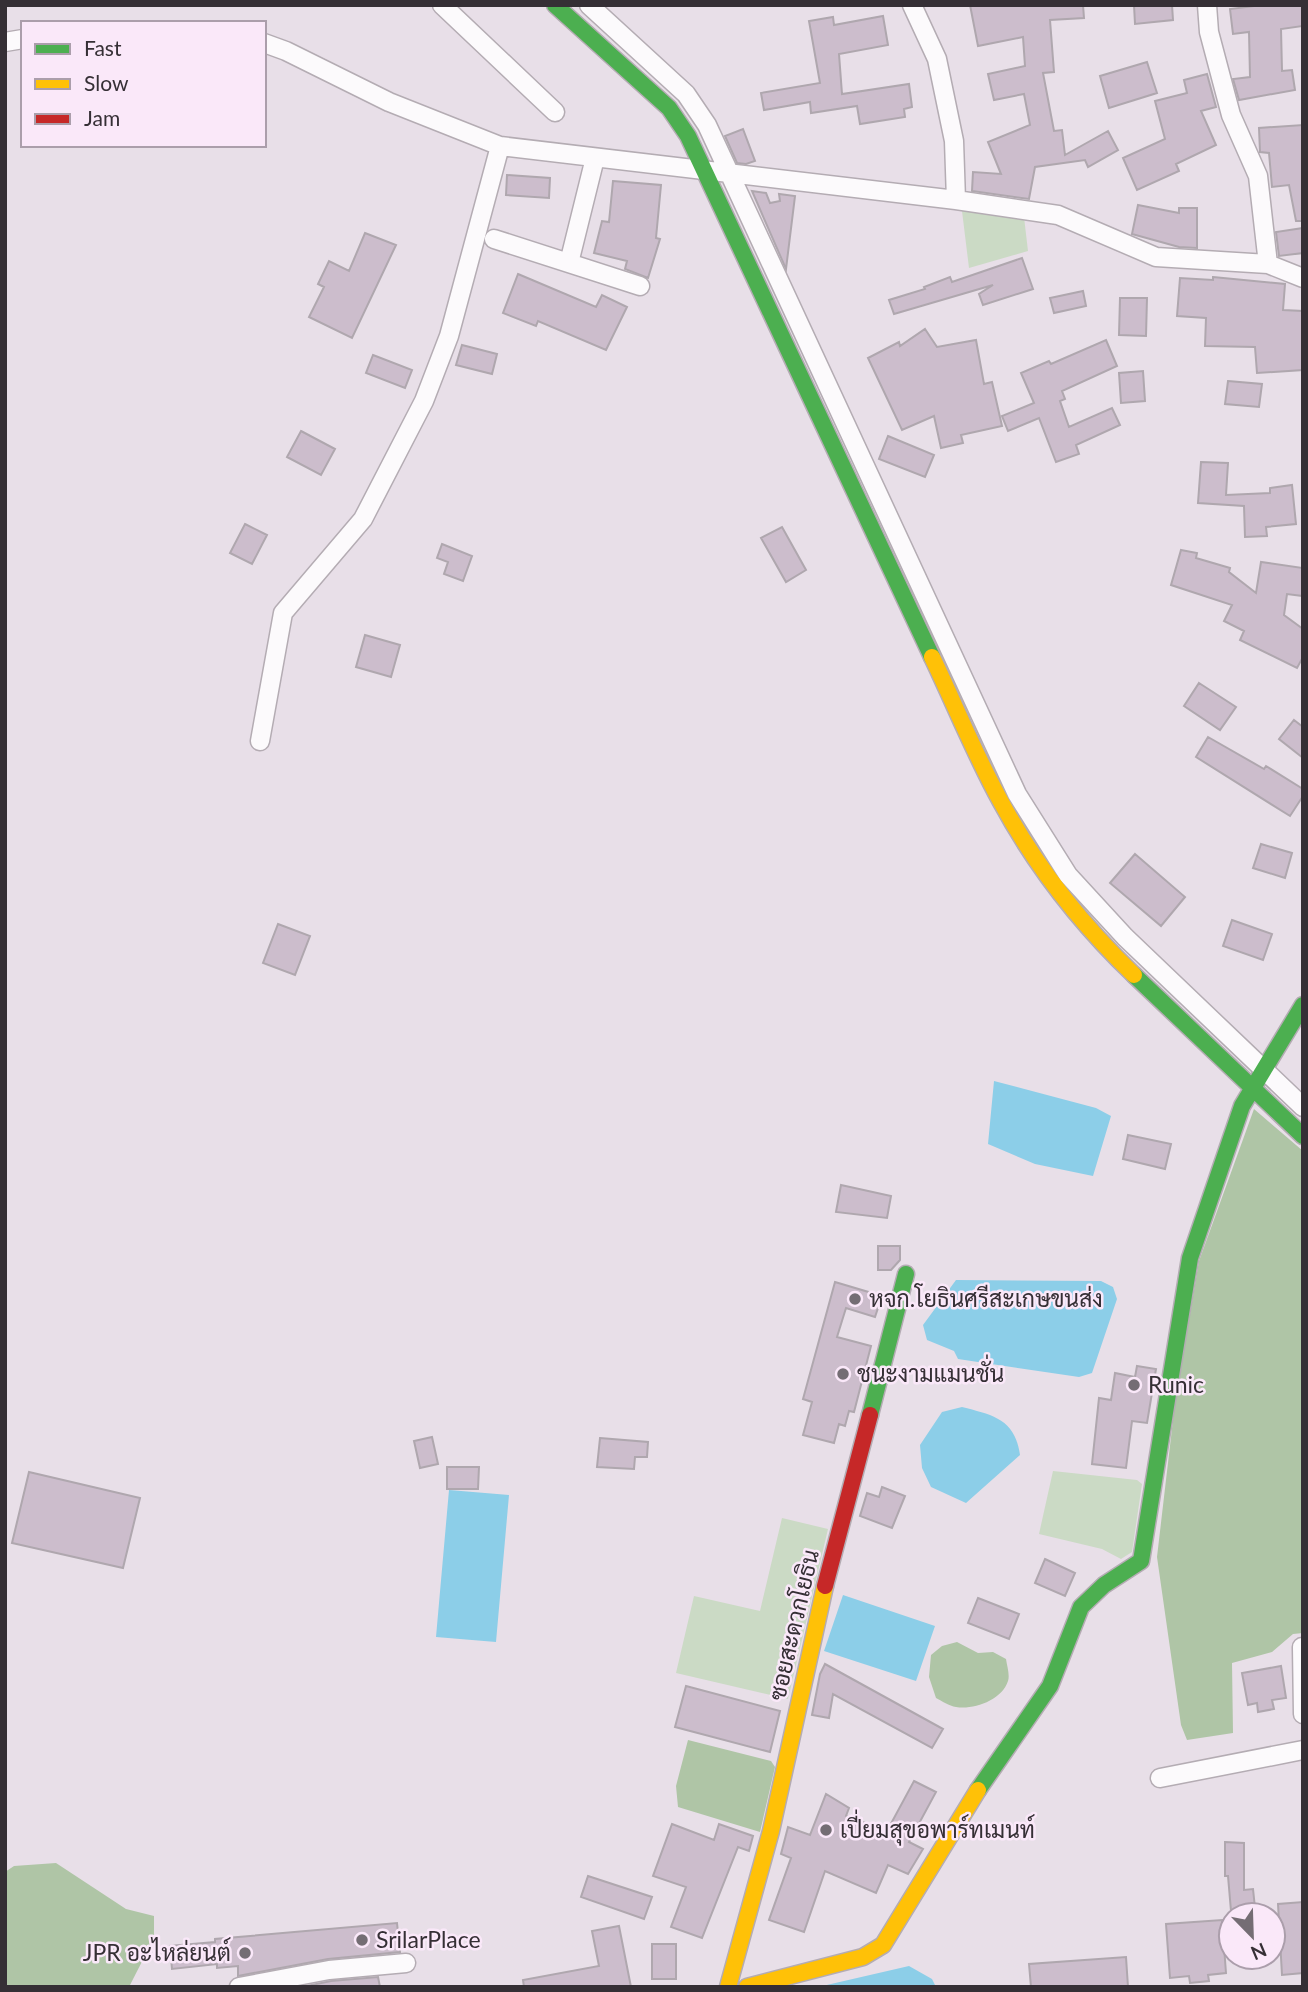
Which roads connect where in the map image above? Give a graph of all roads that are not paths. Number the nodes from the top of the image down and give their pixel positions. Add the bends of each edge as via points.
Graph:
1 (442, 5) edge
2 (555, 5) edge
3 (589, 5) edge
4 (912, 5) edge
5 (1207, 5) edge
6 (266, 44) edge
7 (555, 112) dead end
8 (500, 146) junction
9 (595, 158) junction
10 (716, 171) junction
11 (956, 200) junction
12 (494, 239) dead end
13 (569, 263) junction
14 (1268, 264) junction
15 (1303, 278) edge
16 (640, 286) dead end
17 (260, 741) dead end
18 (1303, 1005) edge
19 (1264, 1071) junction
20 (1251, 1090) junction
21 (1303, 1107) edge
22 (1303, 1136) edge
23 (906, 1274) dead end
24 (1302, 1647) edge
25 (1303, 1714) edge
26 (1303, 1750) edge
27 (1160, 1778) dead end
28 (406, 1963) dead end
29 (239, 1987) edge
30 (728, 1987) edge
31 (747, 1987) edge

1 - 7 street
2 - 10 street via 669,108
3 - 10 street via 686,94 707,125
4 - 11 street via 937,59 954,141
5 - 14 street via 1209,32 1231,115 1258,176
6 - 8 street via 389,102
8 - 9 street
8 - 17 street via 449,336 424,401 363,519 283,613
9 - 10 street
9 - 13 street
10 - 11 street
10 - 19 street via 1017,794 1068,875 1125,937
10 - 20 street via 1001,803 1054,886 1110,952
11 - 14 street via 1058,215 1156,257
12 - 13 street
13 - 16 street
14 - 15 street
18 - 19 street
19 - 20 street
19 - 21 street
20 - 22 street
20 - 31 street via 1190,1258 1141,1561 1104,1585 1081,1608 1050,1686 991,1768 883,1945 863,1957
23 - 30 street, ซอยสะดวกโยธิน via 809,1649 771,1831
24 - 25 street
26 - 27 street
28 - 29 street via 329,1970

